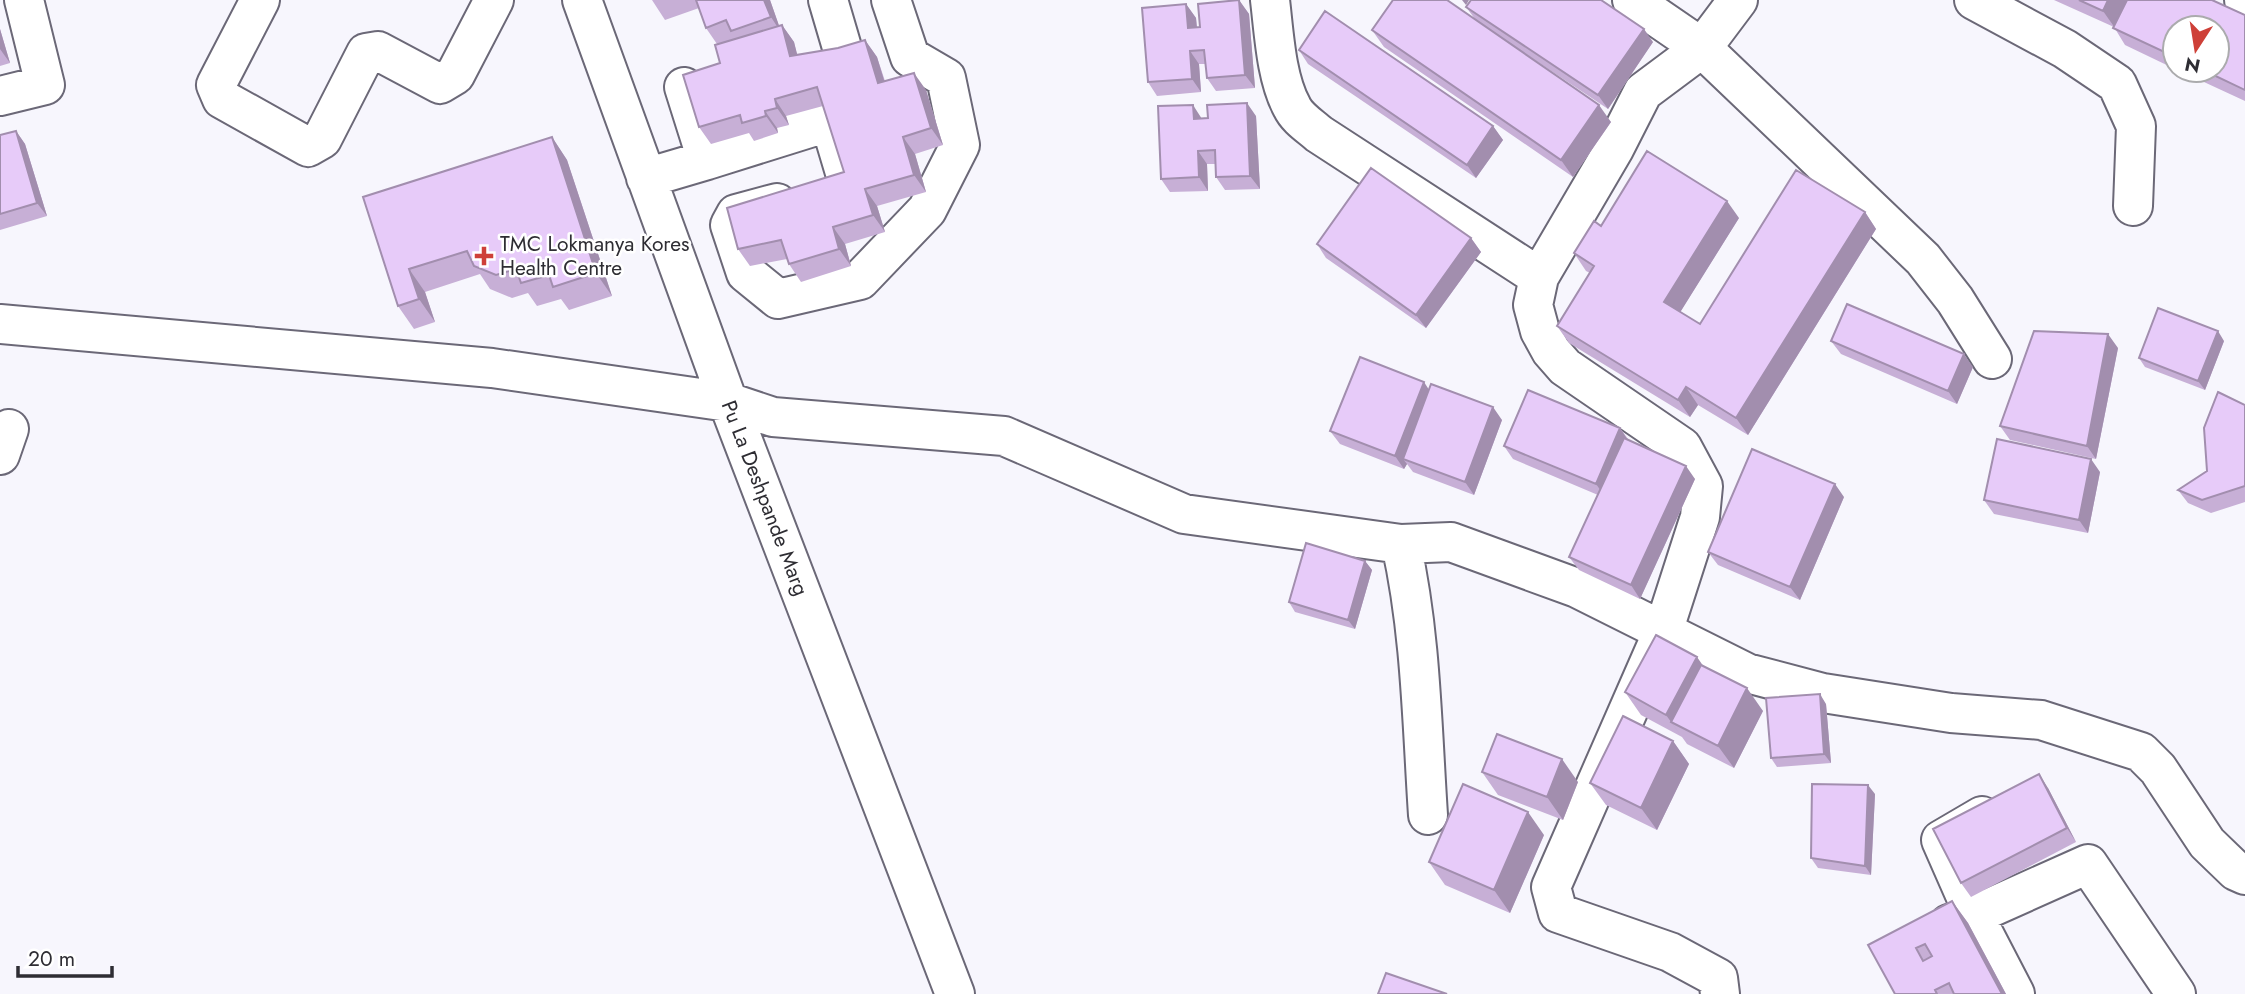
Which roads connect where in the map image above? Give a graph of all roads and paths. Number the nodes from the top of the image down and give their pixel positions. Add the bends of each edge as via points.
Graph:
1 (24, 0) edge
2 (260, 0) edge
3 (494, 0) edge
4 (582, 0) edge
5 (828, 0) edge
6 (891, 0) edge
7 (1270, 0) edge
8 (1632, 0) edge
9 (1738, 0) edge
10 (1974, 0) edge
11 (1702, 48) junction
12 (843, 51) edge
13 (684, 88) edge
14 (0, 96) edge
15 (707, 160) junction
16 (646, 178) junction
17 (2133, 206) dead end
18 (1539, 277) junction
19 (0, 324) edge
20 (1992, 359) dead end
21 (728, 402) junction
22 (1401, 544) junction
23 (1664, 629) junction
24 (1993, 810) edge
25 (1428, 815) dead end
26 (2245, 875) edge
27 (1974, 915) junction
28 (1911, 939) edge
29 (955, 994) edge
30 (1720, 994) edge
31 (2015, 994) edge
32 (2176, 994) edge

1 - 14 street via 45,85
2 - 3 street via 216,85 222,99 308,147 322,139 366,53 378,51 440,83 455,75
4 - 16 street, Pu La Deshpande Marg
5 - 12 street
6 - 15 street via 910,57 946,78 960,145 927,210 860,280 778,299 746,273 730,225 736,215 843,186 846,176 832,129 822,124
7 - 18 street via 1278,62 1292,108 1303,120
8 - 11 street
9 - 11 street
10 - 17 street via 2065,49 2116,84 2136,126
11 - 18 street via 1643,92
11 - 20 street via 1923,259
13 - 15 street
15 - 16 street
16 - 21 street, Pu La Deshpande Marg
18 - 23 street via 1533,304 1551,351 1565,366 1682,447 1703,486 1700,517
19 - 21 street via 492,368
21 - 22 street via 773,417 1004,436 1184,514
21 - 29 street, Pu La Deshpande Marg
22 - 23 street via 1451,542 1577,588
22 - 25 street via 1417,647
23 - 26 street via 1747,673 1823,693 1951,713 2041,720 2141,752 2158,769 2207,843
23 - 30 street via 1551,887 1558,913 1670,952 1718,978
24 - 27 street via 1940,843
27 - 28 street
27 - 31 street
27 - 32 street via 2088,864

